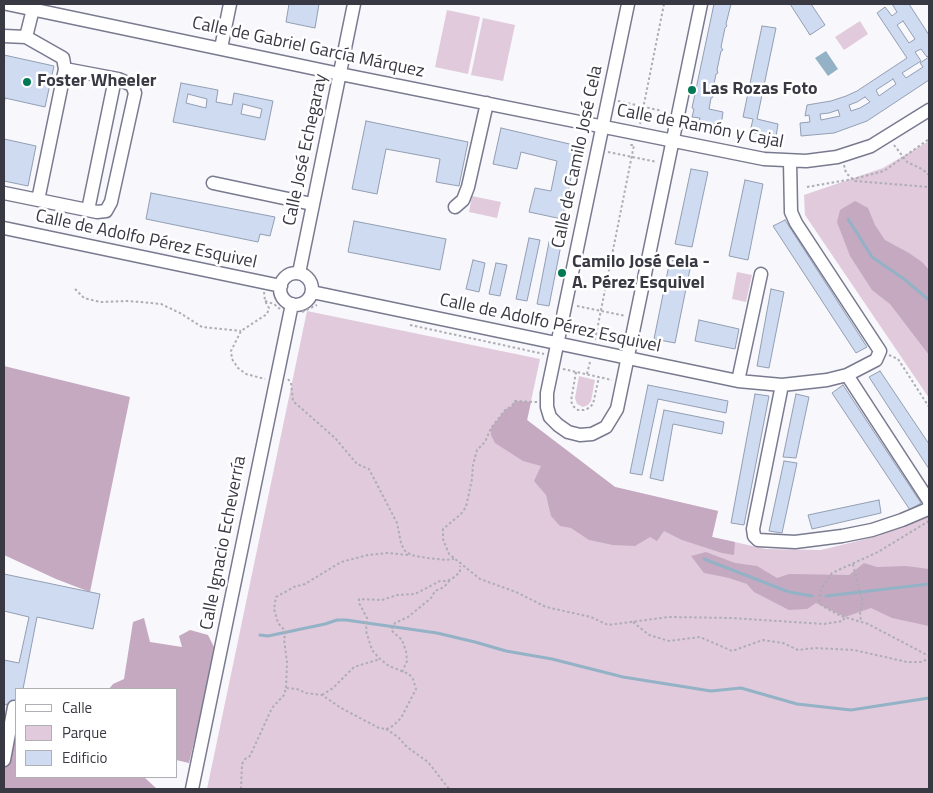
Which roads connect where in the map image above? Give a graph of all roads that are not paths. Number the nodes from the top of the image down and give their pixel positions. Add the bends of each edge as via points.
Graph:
1 (7, 4) edge
2 (230, 4) edge
3 (354, 4) edge
4 (628, 4) edge
5 (700, 4) edge
6 (33, 9) junction
7 (4, 36) edge
8 (26, 37) junction
9 (221, 48) junction
10 (65, 69) junction
11 (340, 74) junction
12 (115, 79) junction
13 (487, 103) junction
14 (929, 110) edge
15 (602, 126) junction
16 (673, 141) junction
17 (790, 162) junction
18 (213, 183) dead end
19 (4, 193) edge
20 (38, 200) junction
21 (312, 204) junction
22 (455, 207) dead end
23 (88, 210) junction
24 (4, 228) edge
25 (299, 273) junction
26 (761, 274) dead end
27 (281, 286) junction
28 (312, 292) junction
29 (296, 309) junction
30 (557, 343) junction
31 (627, 357) junction
32 (846, 374) junction
33 (738, 381) junction
34 (782, 385) junction
35 (929, 501) edge
36 (929, 505) edge
37 (14, 706) dead end
38 (4, 760) edge
39 (192, 789) edge

1 - 6 street, Calle de Gabriel García Márquez
2 - 9 street
3 - 11 street, Calle José Echegaray
4 - 15 street, Calle de Camilo José Cela
5 - 16 street
6 - 8 street
6 - 9 street, Calle de Gabriel García Márquez
7 - 8 street
8 - 10 street via 63,58
9 - 11 street, Calle de Gabriel García Márquez
10 - 12 street
10 - 20 street
11 - 13 street, Calle de Gabriel García Márquez
11 - 21 street, Calle José Echegaray
12 - 23 street
12 - 23 street via 132,85 135,93 111,202 106,211
13 - 15 street, Calle de Gabriel García Márquez
13 - 22 street via 468,187 463,200
14 - 17 street, Calle de Ramón y Cajal via 872,146 842,156
15 - 16 street, Calle de Ramón y Cajal
15 - 30 street, Calle de Camilo José Cela
16 - 17 street, Calle de Ramón y Cajal
16 - 31 street
17 - 32 street, Calle de Adolfo Pérez Esquivel via 792,212 796,223 880,352 876,360
18 - 21 street
19 - 20 street
20 - 23 street
21 - 25 street, Calle José Echegaray
24 - 27 street, Calle de Adolfo Pérez Esquivel
25 - 27 street via 287,276
25 - 28 street via 308,278
26 - 33 street
27 - 29 street via 284,299
28 - 29 street via 310,298 297,305
28 - 30 street, Calle de Adolfo Pérez Esquivel
29 - 39 street, Calle Ignacio Echeverría
30 - 31 street, Calle de Adolfo Pérez Esquivel
30 - 31 street, Calle de Camilo José Cela via 547,402 550,417 574,433 592,434 606,427 612,419 617,409
31 - 33 street, Calle de Adolfo Pérez Esquivel
32 - 34 street, Calle de Adolfo Pérez Esquivel via 827,380
32 - 35 street
33 - 34 street, Calle de Adolfo Pérez Esquivel
34 - 36 street via 752,529 758,540 795,542 872,530 928,509
37 - 38 street

